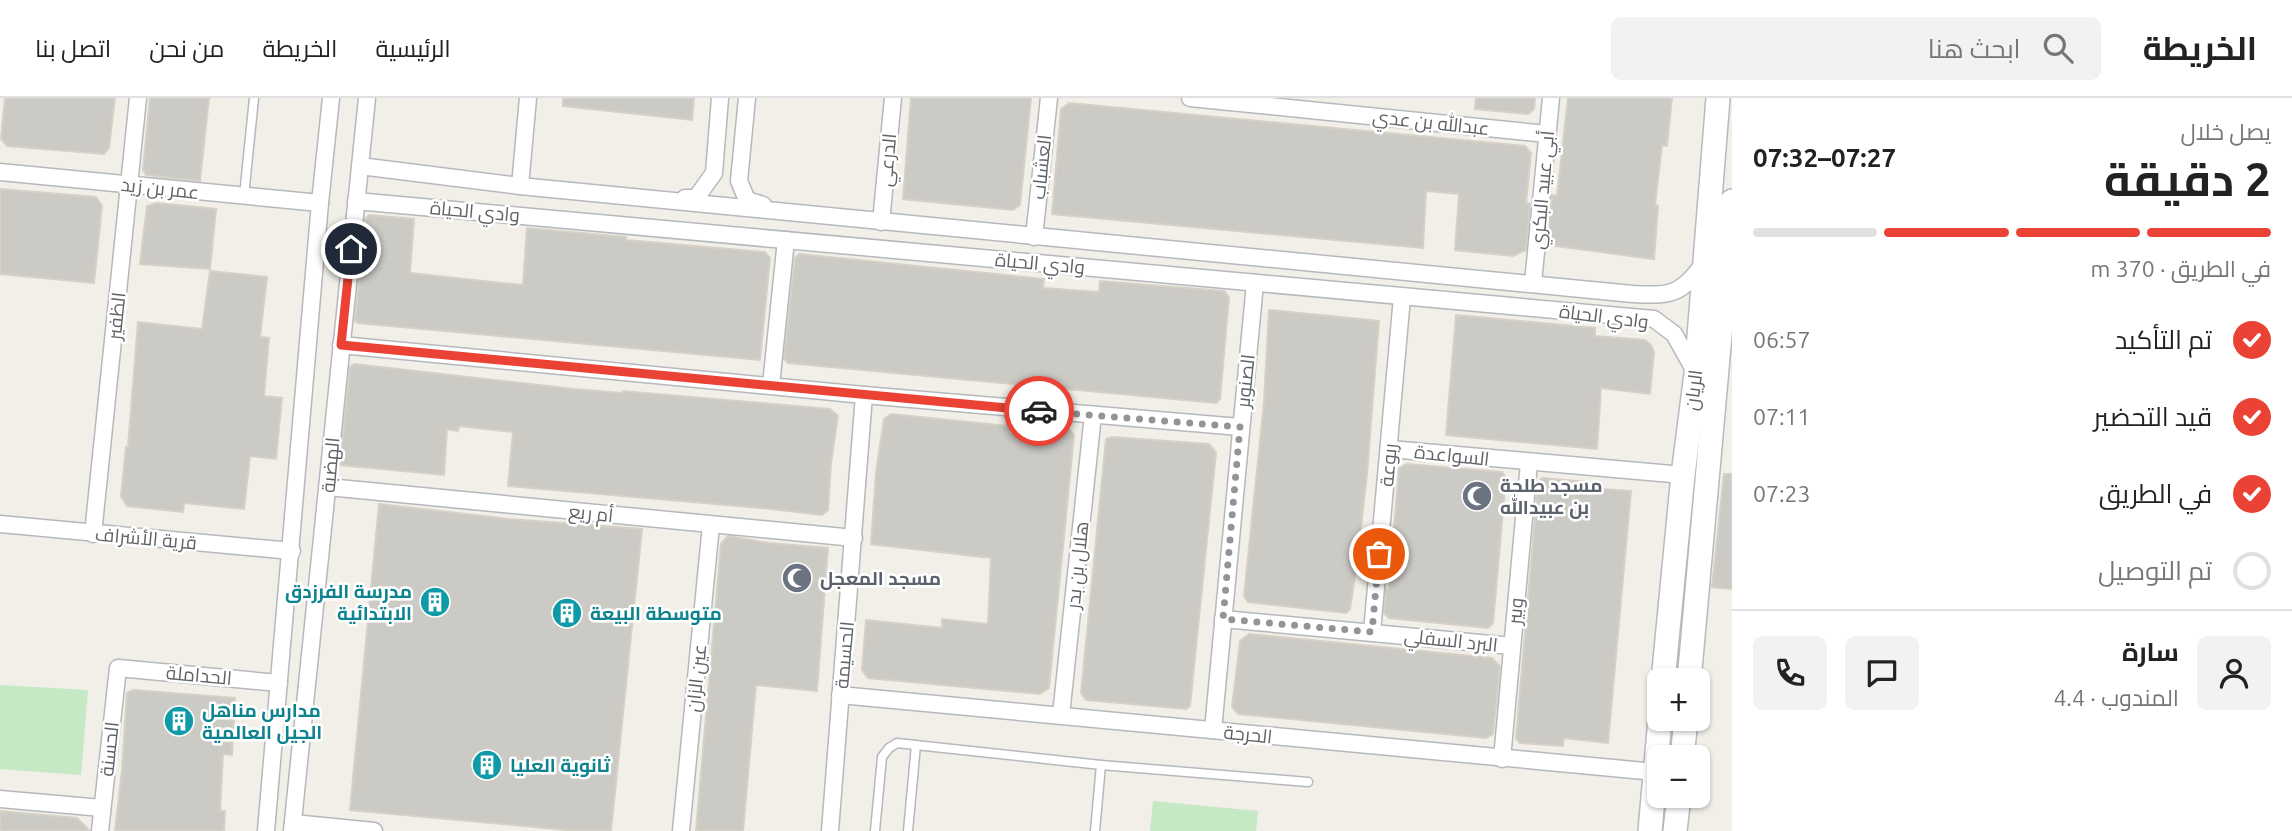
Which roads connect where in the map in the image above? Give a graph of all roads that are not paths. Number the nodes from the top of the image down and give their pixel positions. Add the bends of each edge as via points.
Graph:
1 (138, 98) edge
2 (254, 98) edge
3 (331, 98) edge
4 (367, 98) edge
5 (528, 98) edge
6 (720, 98) edge
7 (747, 98) edge
8 (892, 98) edge
9 (1049, 98) edge
10 (1189, 98) edge
11 (1551, 98) edge
12 (1718, 98) edge
13 (1547, 134) junction
14 (360, 166) junction
15 (0, 172) edge
16 (130, 185) junction
17 (520, 186) junction
18 (423, 190) junction
19 (244, 196) junction
20 (666, 199) junction
21 (356, 201) junction
22 (1732, 202) edge
23 (320, 203) junction
24 (781, 212) junction
25 (881, 222) junction
26 (1034, 237) junction
27 (786, 240) junction
28 (1706, 261) junction
29 (1255, 283) junction
30 (1533, 283) junction
31 (1613, 291) junction
32 (1728, 294) edge
33 (1402, 297) junction
34 (1611, 314) junction
35 (341, 345) junction
36 (1696, 374) junction
37 (771, 385) junction
38 (864, 395) junction
39 (1093, 415) junction
40 (1240, 427) junction
41 (1390, 449) junction
42 (1529, 463) junction
43 (1683, 475) junction
44 (328, 488) junction
45 (0, 524) edge
46 (711, 525) junction
47 (93, 534) junction
48 (854, 538) junction
49 (292, 551) junction
50 (1223, 619) junction
51 (1372, 632) junction
52 (1666, 637) junction
53 (1693, 640) junction
54 (1512, 646) junction
55 (118, 668) joint
56 (1664, 668) edge
57 (1690, 668) edge
58 (279, 683) junction
59 (840, 695) junction
60 (1061, 715) junction
61 (1213, 730) junction
62 (916, 745) junction
63 (1502, 759) junction
64 (1101, 765) junction
65 (1647, 771) edge
66 (1308, 782) dead end
67 (0, 799) edge
68 (102, 808) junction
69 (1652, 808) edge
70 (1678, 808) edge
71 (292, 827) edge
72 (100, 831) edge
73 (266, 831) edge
74 (374, 831) edge
75 (681, 831) edge
76 (830, 831) edge
77 (875, 831) edge
78 (908, 831) edge
79 (1095, 831) edge
80 (1650, 831) edge
81 (1675, 831) edge

1 - 16 street, الظفير
2 - 19 lane
3 - 23 street, الهضبة
4 - 14 street, الهضبة
5 - 17 street
6 - 20 street via 714,173 696,198
7 - 24 street via 740,181 747,200
8 - 25 street, الدرعي
9 - 26 street, العشباب
10 - 13 street, عبدالله بن عدي
11 - 13 street, أبي عبيد البكري
12 - 28 street, الريان
13 - 30 street, أبي عبيد البكري
14 - 18 street, وادي الحياة
14 - 21 street, الهضبة
15 - 16 street, عمر بن زيد
16 - 19 street, عمر بن زيد
16 - 47 street, الظفير
17 - 18 street, وادي الحياة
17 - 20 street, وادي الحياة
18 - 21 street, وادي الحياة
18 - 27 street, وادي الحياة
19 - 23 street, عمر بن زيد
20 - 24 street, وادي الحياة
21 - 35 street, الهضبة
22 - 32 street, الريان
23 - 49 street, الهضبة
24 - 25 street, وادي الحياة
25 - 26 street, وادي الحياة
26 - 30 street, وادي الحياة
27 - 29 street, وادي الحياة
27 - 37 street
28 - 31 street, وادي الحياة via 1682,288 1664,295
28 - 36 street, الريان
29 - 33 street, وادي الحياة
29 - 40 street, الصنوبر
30 - 31 street, وادي الحياة
31 - 34 street
32 - 53 street, الريان
33 - 34 street, وادي الحياة
33 - 41 street, ربوعة
34 - 36 street, وادي الحياة via 1654,319 1674,334
35 - 37 street
35 - 44 street, الهضبة
36 - 43 street, الريان
37 - 38 street
38 - 39 street
38 - 48 street, الحسيمة
39 - 40 street
39 - 60 street, هلال بن بدر
40 - 50 street, الصنوبر
41 - 42 street, السواعدة
41 - 51 street, ربوعة
42 - 43 street, السواعدة
42 - 54 street, وبير
43 - 52 street, الريان
44 - 46 street, أم ريع
44 - 71 street, الهضبة
45 - 47 street, قرية الأشراف
46 - 48 street, أم ريع
46 - 75 street, عين الزان
47 - 49 street, قرية الأشراف
48 - 59 street, الحسيمة
49 - 58 street, الهضبة
50 - 51 street, البرد السفلي
50 - 61 street, الصنوبر
51 - 54 street, البرد السفلي
52 - 53 street
52 - 56 street, الريان
53 - 57 street, الريان
54 - 63 street, وبير
55 - 58 street, الحداملة
55 - 68 street, الحسنة
58 - 73 street, الهضبة
59 - 60 street, الحرجة
59 - 76 street, الحسيمة
60 - 61 street, الحرجة
61 - 63 street, الحرجة
62 - 64 lane
62 - 77 lane via 897,743 882,757
62 - 78 lane
63 - 65 street, الحرجة
64 - 66 lane
64 - 79 lane
67 - 68 street
68 - 72 street, الحسنة
69 - 80 street
70 - 81 street
71 - 74 street

